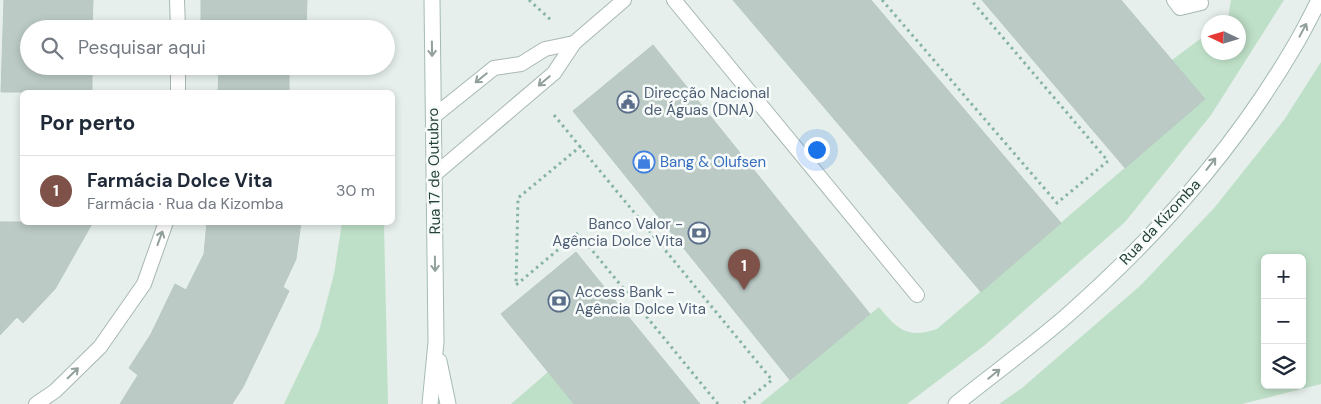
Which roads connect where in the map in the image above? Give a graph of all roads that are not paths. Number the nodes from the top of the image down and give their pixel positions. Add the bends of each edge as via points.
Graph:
1 (177, 0) edge
2 (432, 0) edge
3 (624, 0) edge
4 (674, 0) edge
5 (1319, 0) edge
6 (1202, 3) dead end
7 (1177, 4) edge
8 (178, 20) edge
9 (574, 43) junction
10 (178, 75) edge
11 (178, 90) edge
12 (433, 116) junction
13 (434, 175) junction
14 (165, 225) edge
15 (917, 295) dead end
16 (436, 342) junction
17 (36, 404) edge
18 (430, 404) edge
19 (448, 404) edge
20 (956, 404) edge

1 - 8 lane
2 -> 12 main road, Rua 17 de Outubro
3 - 9 lane
4 - 15 lane
20 -> 5 main road, Rua da Kizomba via 1071,312 1136,251 1182,200 1248,118 1295,47
6 - 7 lane
9 -> 12 lane via 545,50 522,64 494,68
9 -> 13 lane via 554,73
10 - 11 lane
12 - 13 main road, Rua 17 de Outubro
13 -> 16 main road, Rua 17 de Outubro
17 -> 14 lane via 55,391 100,348 144,284
16 - 18 main road
16 - 19 main road

